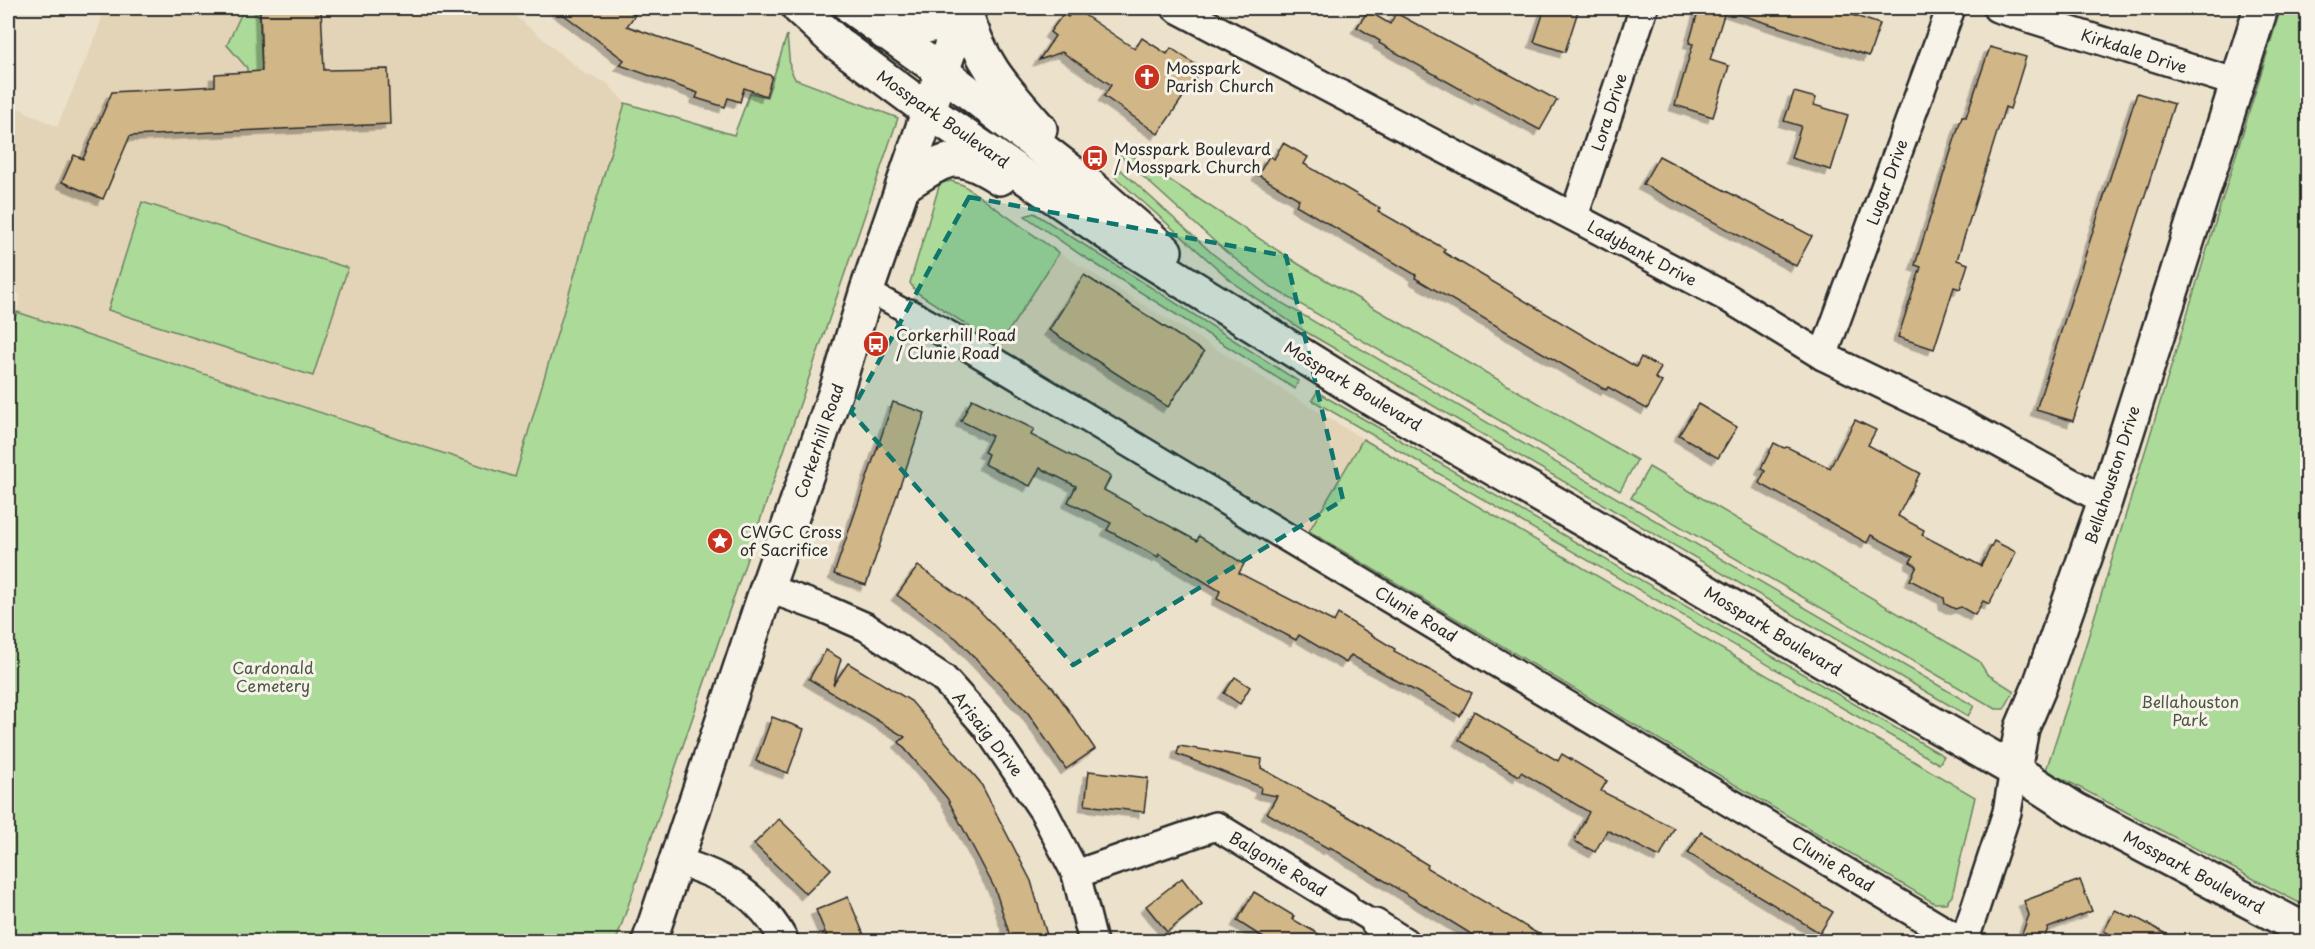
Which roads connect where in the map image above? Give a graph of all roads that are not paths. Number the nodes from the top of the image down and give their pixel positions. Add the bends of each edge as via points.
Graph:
1 (799, 8) edge
2 (852, 8) edge
3 (963, 8) edge
4 (1176, 8) edge
5 (1644, 8) edge
6 (1951, 8) edge
7 (1997, 8) edge
8 (2261, 8) edge
9 (885, 33) junction
10 (941, 71) junction
11 (2237, 83) junction
12 (927, 110) junction
13 (903, 186) junction
14 (1090, 186) junction
15 (1574, 216) junction
16 (1123, 244) junction
17 (867, 290) junction
18 (909, 313) joint
19 (1244, 320) junction
20 (1823, 356) junction
21 (2105, 501) junction
22 (767, 588) junction
23 (2014, 770) junction
24 (676, 861) junction
25 (1076, 874) junction
26 (1345, 905) joint
27 (1375, 923) joint
28 (2307, 932) edge
29 (649, 942) edge
30 (785, 942) edge
31 (1093, 942) edge
32 (1405, 942) edge
33 (1964, 942) edge

1 - 12 street, Mosspark Boulevard via 837,43
2 - 9 street, Mosspark Boulevard
3 - 9 street via 932,25
3 - 10 street, Corkerhill Road
3 - 14 street via 991,71
4 - 15 street, Ladybank Drive
5 - 15 street, Lora Drive
6 - 20 street, Lugar Drive
7 - 11 street, Kirkdale Drive
8 - 11 street, Bellahouston Drive
9 - 10 street, Mosspark Boulevard
10 - 12 street, Corkerhill Road
10 - 14 street, Mosspark Boulevard
11 - 21 street, Bellahouston Drive
12 - 13 street, Corkerhill Road
12 - 16 street, Mosspark Boulevard
13 - 16 street via 937,165 963,159 1061,216
13 - 17 street, Corkerhill Road
14 - 19 street, Mosspark Boulevard
15 - 20 street, Ladybank Drive via 1728,298
16 - 19 street, Mosspark Boulevard
17 - 18 street, Clunie Road
17 - 22 street, Corkerhill Road
18 - 33 street, Clunie Road
19 - 23 street, Mosspark Boulevard via 1369,397
20 - 21 street, Ladybank Drive via 1968,426
21 - 23 street, Bellahouston Drive via 2022,728
22 - 24 street, Corkerhill Road
22 - 25 street, Arisaig Drive via 866,627 943,678 1010,760 1044,812
23 - 28 street, Mosspark Boulevard via 2074,809
23 - 33 street, Bellahouston Drive via 2007,812
24 - 29 street, Corkerhill Road
24 - 30 street via 710,871 749,894 774,921
25 - 26 street, Balgonie Road via 1216,826
25 - 31 street, Arisaig Drive
26 - 27 street, Balgonie Road
27 - 32 street, Balgonie Road

